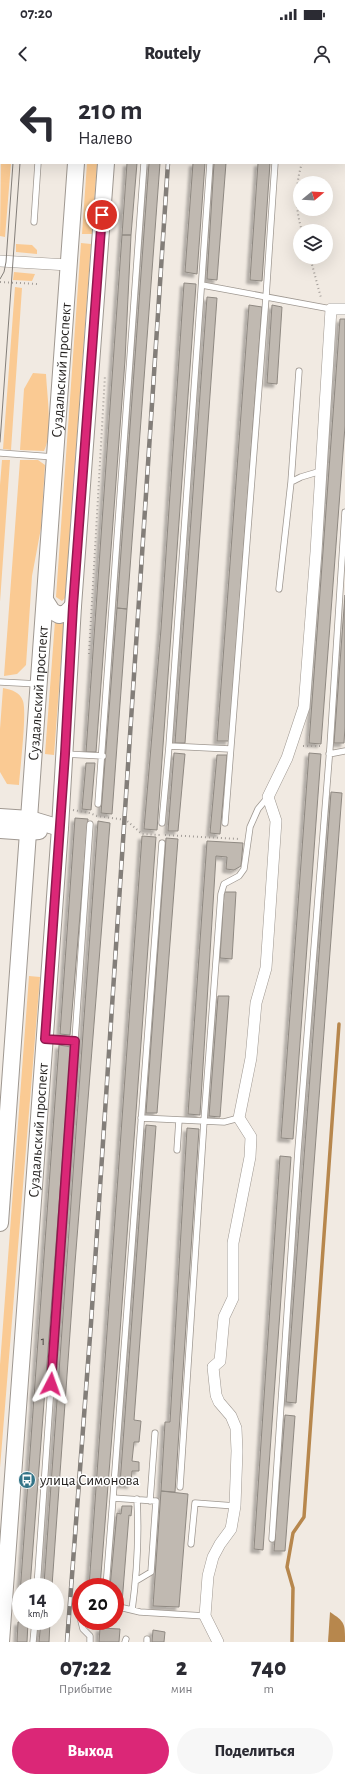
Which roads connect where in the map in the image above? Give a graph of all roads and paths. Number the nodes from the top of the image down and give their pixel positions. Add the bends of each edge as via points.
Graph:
1 (38, 164) edge
2 (76, 164) edge
3 (106, 164) edge
4 (144, 164) edge
5 (210, 164) edge
6 (275, 164) edge
7 (302, 164) edge
8 (34, 222) dead end
9 (301, 224) edge
10 (0, 261) edge
11 (312, 264) edge
12 (68, 265) junction
13 (0, 282) edge
14 (38, 284) dead end
15 (202, 285) junction
16 (266, 297) junction
17 (327, 308) junction
18 (345, 309) edge
19 (299, 371) dead end
20 (105, 372) dead end
21 (0, 453) edge
22 (54, 457) junction
23 (321, 471) junction
24 (291, 482) junction
25 (345, 512) edge
26 (279, 588) dead end
27 (45, 600) junction
28 (73, 606) junction
29 (89, 654) dead end
30 (0, 682) edge
31 (39, 684) junction
32 (169, 746) junction
33 (330, 747) junction
34 (230, 749) junction
35 (345, 751) edge
36 (65, 754) junction
37 (329, 754) junction
38 (102, 756) junction
39 (287, 758) junction
40 (268, 797) junction
41 (98, 804) dead end
42 (0, 817) edge
43 (162, 823) dead end
44 (90, 824) dead end
45 (225, 824) dead end
46 (29, 826) junction
47 (60, 828) junction
48 (0, 830) edge
49 (162, 844) dead end
50 (45, 1039) junction
51 (75, 1041) junction
52 (142, 1118) junction
53 (240, 1118) junction
54 (179, 1120) junction
55 (204, 1121) junction
56 (177, 1150) dead end
57 (0, 1223) edge
58 (155, 1433) dead end
59 (180, 1487) dead end
60 (113, 1498) junction
61 (137, 1499) junction
62 (150, 1501) junction
63 (235, 1506) junction
64 (272, 1539) dead end
65 (191, 1544) dead end
66 (3, 1575) edge
67 (38, 1578) edge
68 (107, 1578) edge
69 (136, 1581) junction
70 (124, 1608) edge
71 (132, 1610) junction
72 (205, 1616) junction
73 (34, 1630) edge
74 (84, 1630) edge
75 (1, 1642) edge
76 (33, 1642) edge
77 (90, 1642) edge
78 (218, 1642) edge

1 - 8 lane
2 - 12 main road, Суздальский проспект
3 - 28 main road, Суздальский проспект
4 - 38 lane
5 - 15 lane
6 - 16 lane
7 - 9 path via 297,181
10 - 12 street
11 - 17 path
12 - 22 main road, Суздальский проспект
13 - 14 path
15 - 16 lane
15 - 32 lane
16 - 17 lane
16 - 34 lane
17 - 18 street
17 - 23 street
19 - 24 lane
20 - 29 path
21 - 22 lane
22 - 27 main road, Суздальский проспект
23 - 24 lane
23 - 39 street via 304,707
24 - 26 lane
25 - 33 lane
27 - 28 main road via 52,611 59,615 66,613
27 - 31 main road, Суздальский проспект
28 - 36 main road, Суздальский проспект
30 - 31 lane
31 - 46 main road, Суздальский проспект
32 - 34 lane
32 - 43 lane
33 - 37 lane
33 - 39 path via 304,746
34 - 45 lane
35 - 37 lane
36 - 38 lane
36 - 47 main road, Суздальский проспект
37 - 64 lane via 298,1150
38 - 41 lane
39 - 40 street
40 - 53 street via 276,821 266,961 256,1003 251,1058
40 - 55 lane via 258,809 250,827 244,869 239,876 224,884 221,894
42 - 46 main road
44 - 51 lane
46 - 47 main road
46 - 48 main road
46 - 57 main road, Суздальский проспект
47 - 50 main road, Суздальский проспект
49 - 52 lane
50 - 51 lane
50 - 66 main road, Суздальский проспект
51 - 67 lane
52 - 54 lane
52 - 60 lane
53 - 55 lane via 224,1122
53 - 63 street via 251,1137 250,1157 233,1243 233,1298 224,1317 220,1361 213,1367 216,1395 236,1428
54 - 55 lane
54 - 56 lane
55 - 59 lane
58 - 62 lane
60 - 61 lane
60 - 68 lane
61 - 62 lane
61 - 69 lane
62 - 69 lane via 156,1501 151,1572
63 - 65 lane via 195,1503
63 - 72 street via 231,1529 213,1557 208,1576
66 - 75 main road, Суздальский проспект
69 - 71 lane
70 - 71 lane
71 - 72 lane
72 - 78 street
73 - 76 lane
74 - 77 lane via 90,1636

